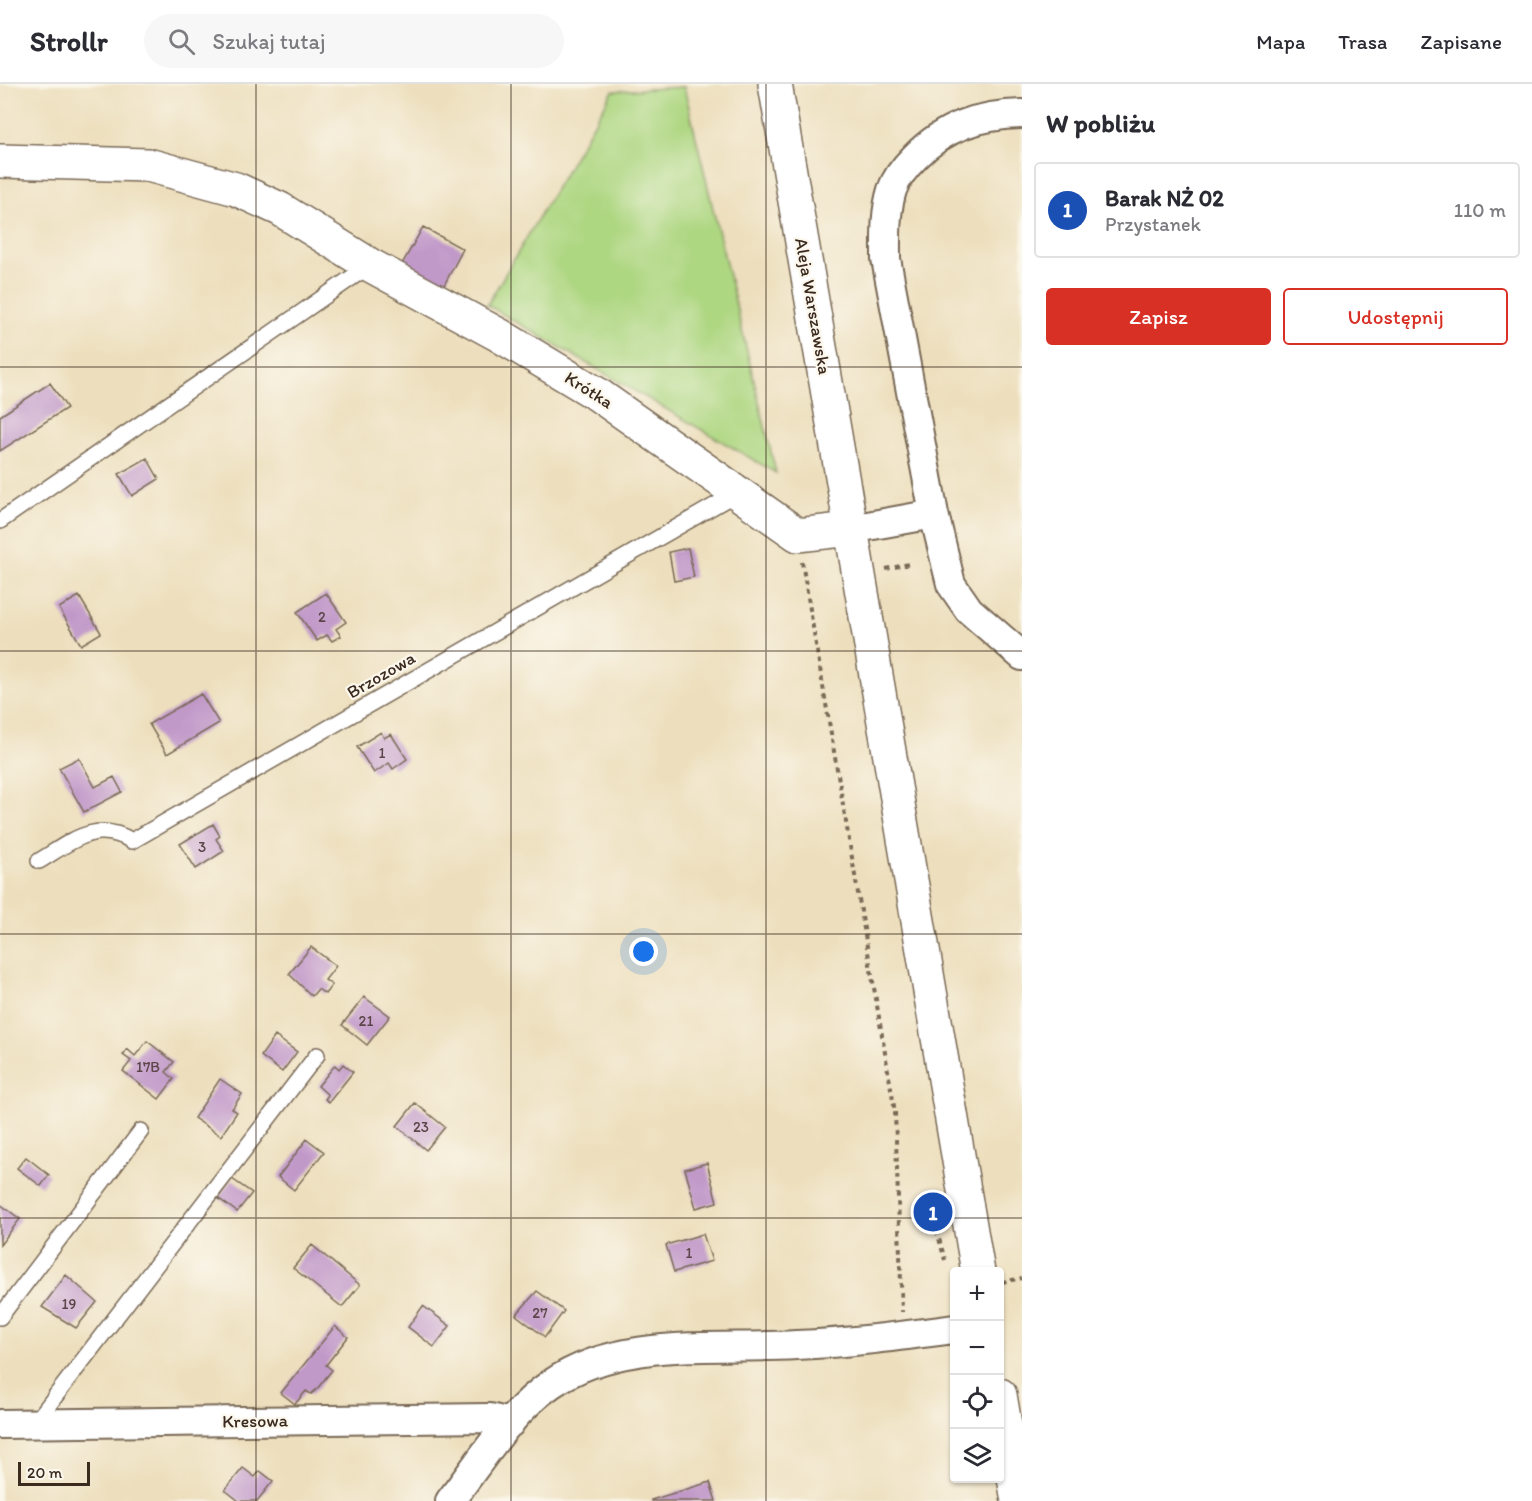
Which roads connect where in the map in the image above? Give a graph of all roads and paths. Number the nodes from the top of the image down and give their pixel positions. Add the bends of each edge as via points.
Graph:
1 (775, 84) edge
2 (1022, 114) edge
3 (0, 160) edge
4 (370, 265) junction
5 (740, 491) junction
6 (934, 514) junction
7 (0, 521) edge
8 (851, 529) junction
9 (798, 535) junction
10 (1022, 656) edge
11 (39, 861) dead end
12 (317, 1054) dead end
13 (141, 1131) dead end
14 (927, 1196) dead end
15 (947, 1264) dead end
16 (977, 1267) edge
17 (1022, 1278) edge
18 (1004, 1282) edge
19 (0, 1317) edge
20 (950, 1330) edge
21 (903, 1336) junction
22 (1004, 1408) edge
23 (510, 1423) junction
24 (0, 1424) edge
25 (34, 1424) junction
26 (1014, 1435) edge
27 (450, 1501) edge
28 (1018, 1501) edge

1 - 8 street, Aleja Warszawska
2 - 6 street via 993,114 956,125 928,144 906,166 892,189 886,219 886,259
3 - 4 street, Krótka via 148,165 236,189 280,209
4 - 5 street, Krótka via 588,388
4 - 7 lane
5 - 9 street, Krótka
5 - 11 lane, Brzozowa via 132,841 119,833 91,831
6 - 8 street
6 - 10 street via 951,584 969,610
8 - 9 street
8 - 16 street, Aleja Warszawska
9 - 21 path via 895,1112
12 - 25 lane
13 - 19 lane
14 - 15 path
17 - 18 path
20 - 21 street
21 - 23 street via 623,1355 579,1369 552,1383
22 - 26 street
23 - 25 street, Kresowa via 490,1418
23 - 27 street
24 - 25 street, Kresowa
26 - 28 street

